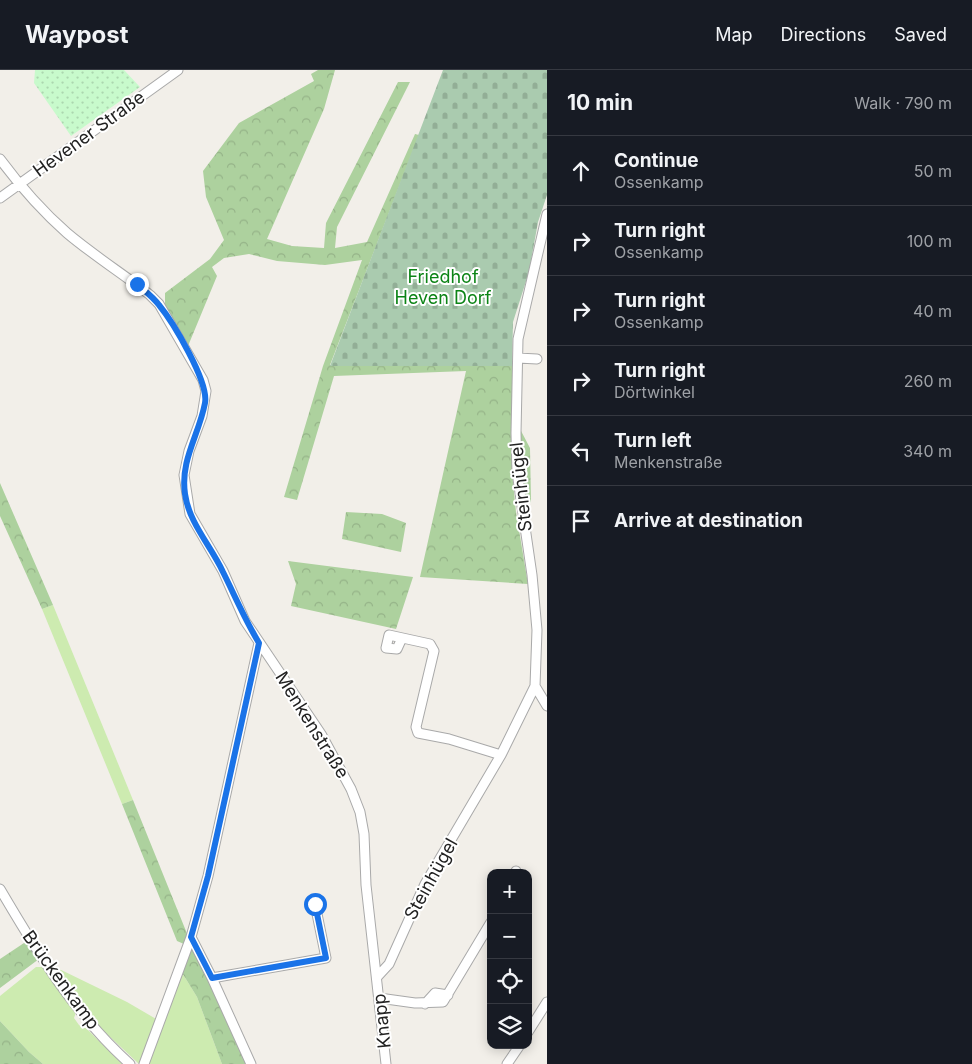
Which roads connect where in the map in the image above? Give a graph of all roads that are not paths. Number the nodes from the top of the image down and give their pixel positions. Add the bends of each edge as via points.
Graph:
1 (178, 70) edge
2 (0, 159) edge
3 (19, 185) junction
4 (0, 198) edge
5 (547, 214) edge
6 (518, 358) junction
7 (537, 358) dead end
8 (402, 638) dead end
9 (259, 643) junction
10 (536, 686) junction
11 (547, 706) edge
12 (501, 755) junction
13 (0, 889) edge
14 (315, 904) dead end
15 (487, 929) edge
16 (191, 937) junction
17 (378, 977) junction
18 (212, 978) junction
19 (379, 998) junction
20 (547, 1002) edge
21 (532, 1026) edge
22 (517, 1049) edge
23 (130, 1064) edge
24 (144, 1064) edge
25 (251, 1064) edge
26 (386, 1064) edge
27 (507, 1064) edge

1 - 3 street, Hevener Straße
2 - 3 street, Menkenstraße
3 - 4 street, Hevener Straße
3 - 9 street, Menkenstraße via 66,232 150,295 164,312 203,380 206,400 185,463 185,495 190,514 223,570
5 - 6 street, Steinhügel via 518,339
6 - 7 street
6 - 10 street, Steinhügel via 517,472 538,630
8 - 12 street via 430,644 434,651 416,727 418,733
9 - 16 street via 208,876
9 - 17 street, Menkenstraße via 321,734 360,812
10 - 11 street
10 - 12 street, Steinhügel
12 - 17 street, Steinhügel via 426,884 389,964
13 - 23 street, Brückenkamp via 76,1008
14 - 18 street via 326,958
15 - 19 street via 448,994 435,993 425,1004
16 - 18 street
16 - 24 street
17 - 19 street, Knapp
18 - 25 street
19 - 26 street, Knapp
20 - 21 street
22 - 27 street

